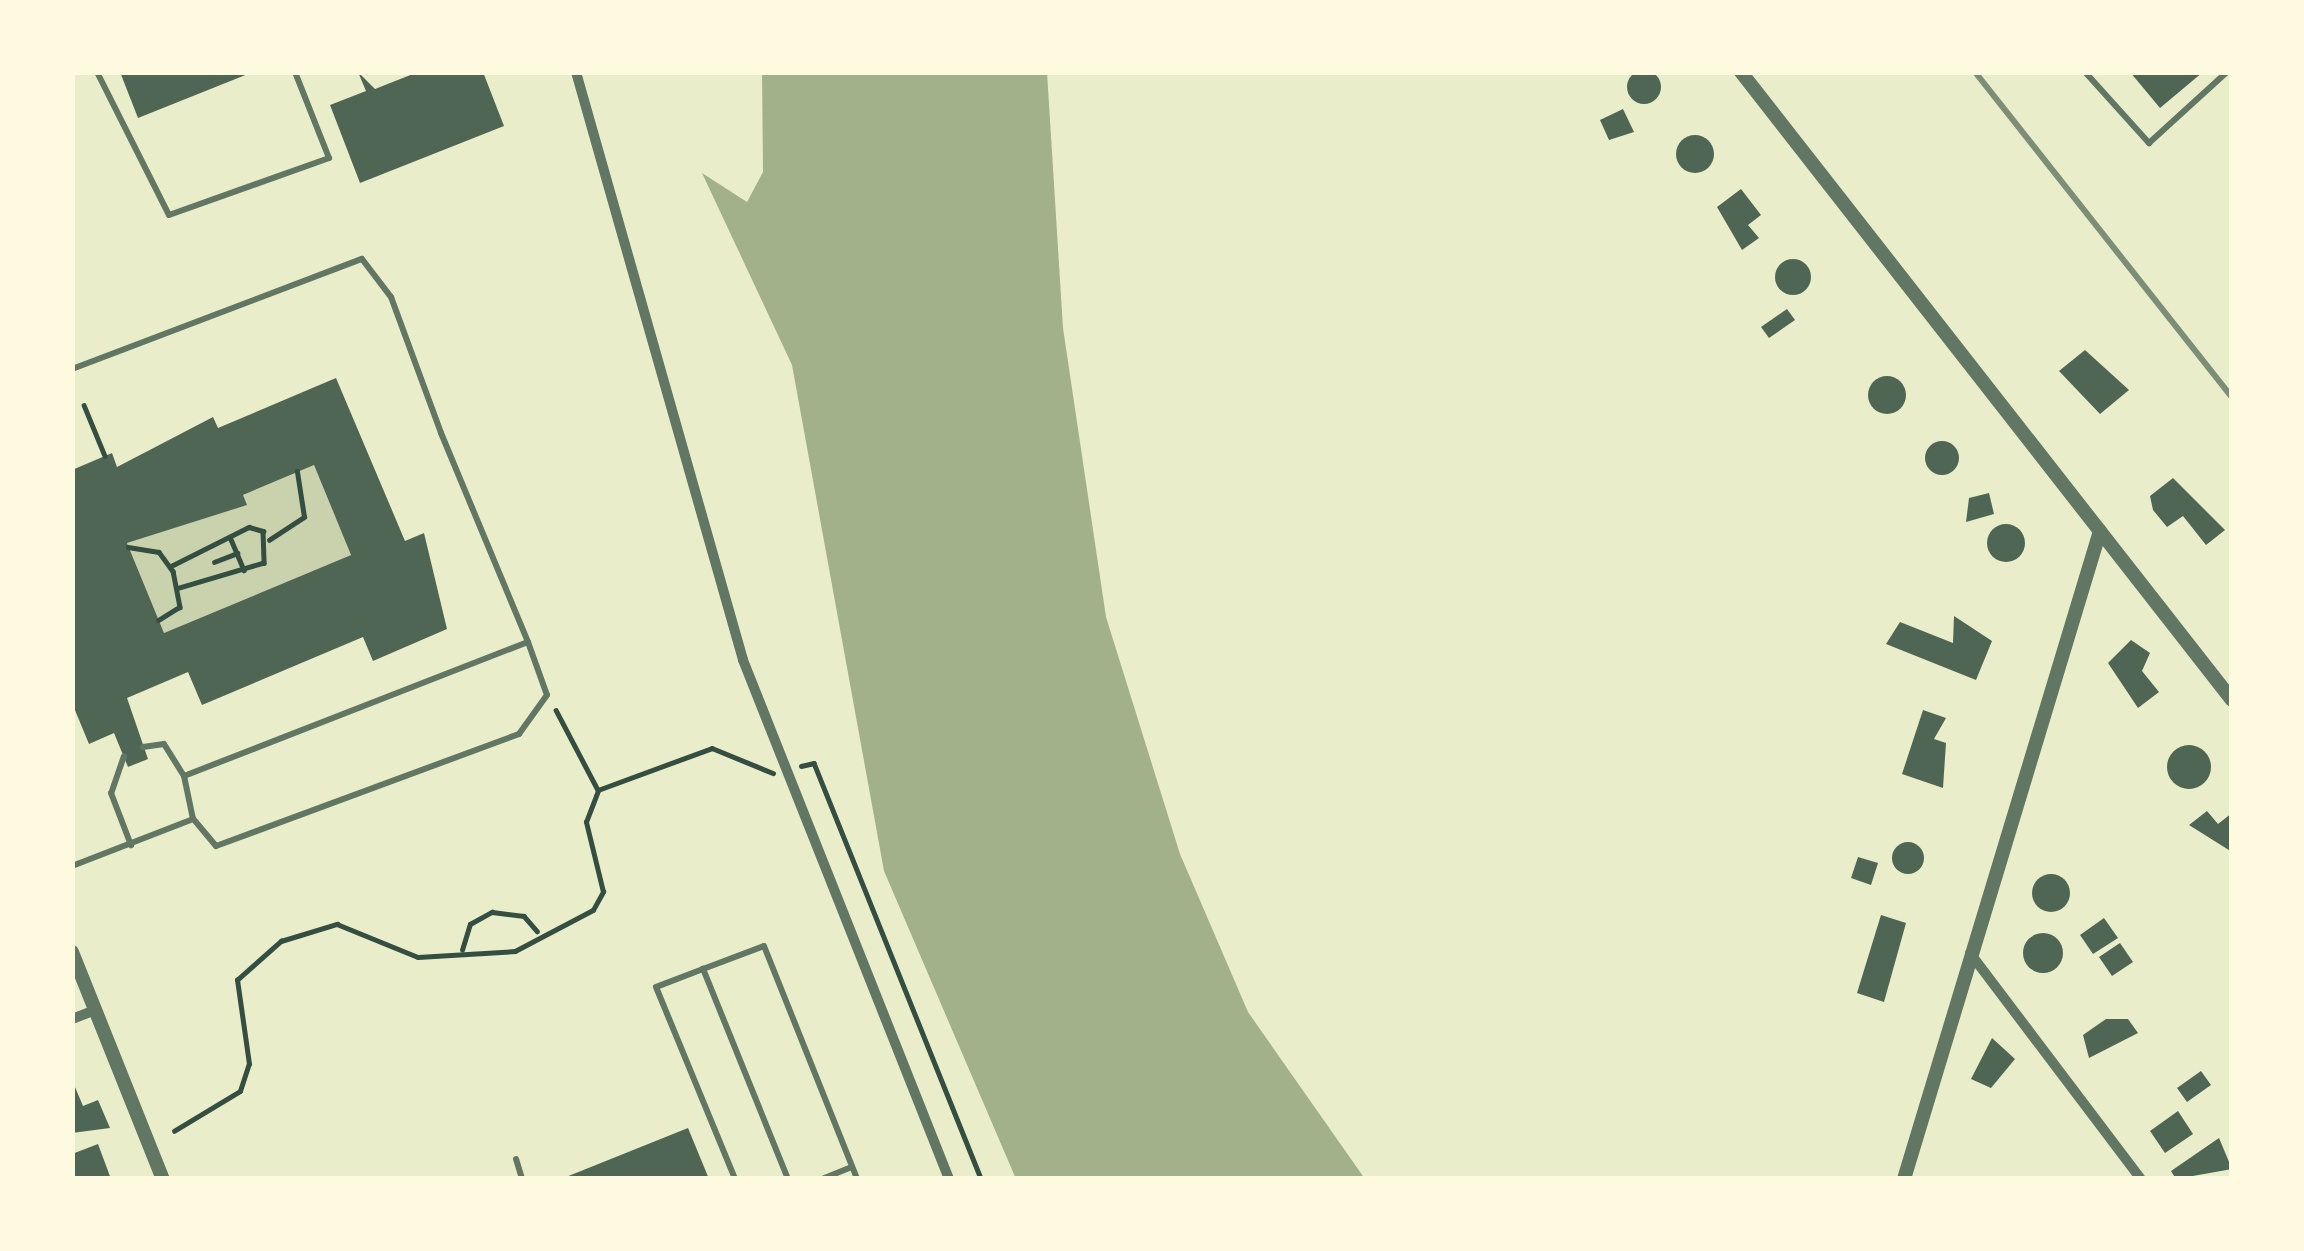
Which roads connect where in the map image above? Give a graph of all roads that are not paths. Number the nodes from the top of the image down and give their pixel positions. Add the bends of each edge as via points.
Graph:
1 (97, 72) edge
2 (295, 72) edge
3 (577, 72) edge
4 (1741, 72) edge
5 (2085, 72) edge
6 (2227, 72) edge
7 (72, 369) edge
8 (2100, 532) junction
9 (528, 643) junction
10 (2232, 700) edge
11 (143, 747) dead end
12 (124, 756) dead end
13 (184, 776) junction
14 (193, 819) junction
15 (130, 845) junction
16 (72, 866) edge
17 (72, 952) edge
18 (1970, 953) junction
19 (703, 968) junction
20 (95, 1010) junction
21 (72, 1019) edge
22 (516, 1159) dead end
23 (852, 1167) junction
24 (163, 1179) edge
25 (522, 1179) edge
26 (735, 1179) edge
27 (788, 1179) edge
28 (822, 1179) edge
29 (857, 1179) edge
30 (950, 1179) edge
31 (1904, 1179) edge
32 (2141, 1179) edge

1 - 2 lane via 169,215 328,158
3 - 30 street via 743,660
4 - 8 street
5 - 6 lane via 2149,143
7 - 9 lane via 362,259 391,298
8 - 10 street
8 - 18 street
9 - 13 lane
9 - 14 lane via 547,694 519,734 230,849
11 - 13 lane via 164,744
12 - 15 lane via 111,794
13 - 14 lane
14 - 15 lane
15 - 16 lane
17 - 20 street
18 - 31 street
18 - 32 street
19 - 23 lane via 764,946
19 - 26 lane via 656,987
19 - 27 lane
20 - 21 street
20 - 24 street
22 - 25 lane
23 - 28 lane
23 - 29 lane

